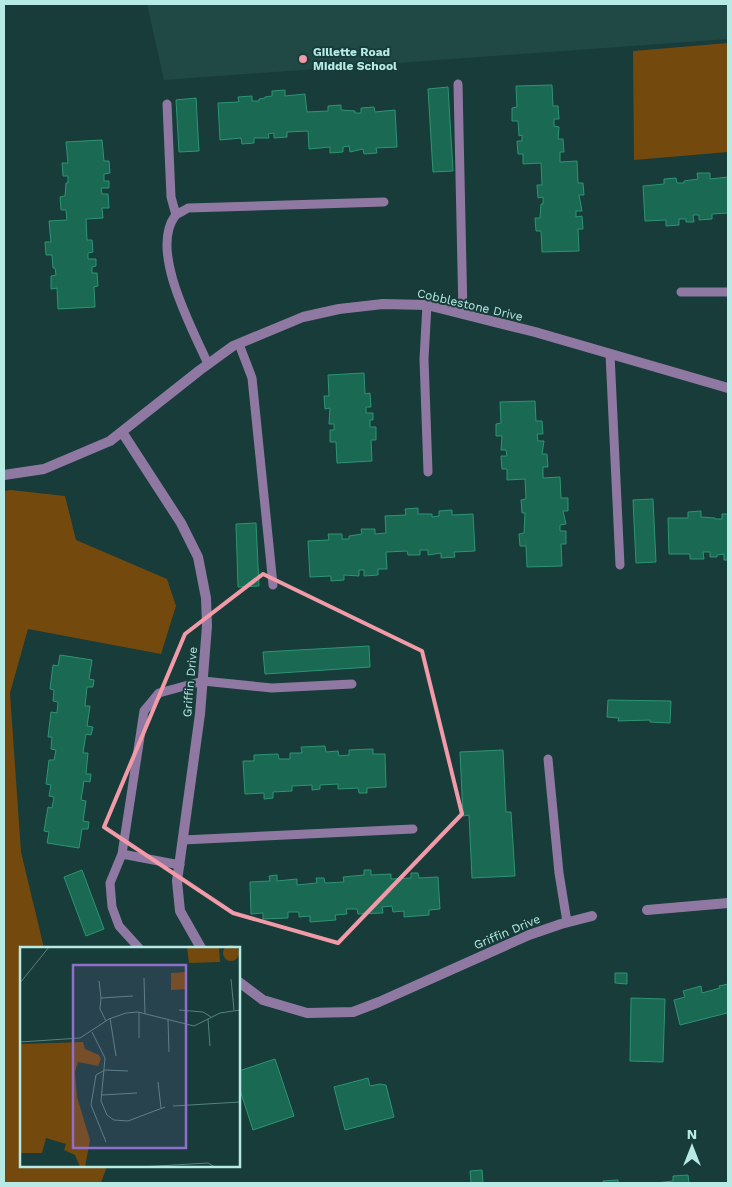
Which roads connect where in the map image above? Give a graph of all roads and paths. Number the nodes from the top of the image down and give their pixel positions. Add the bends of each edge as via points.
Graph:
1 (458, 84) dead end
2 (167, 104) dead end
3 (384, 202) dead end
4 (176, 215) junction
5 (681, 292) dead end
6 (728, 292) edge
7 (427, 305) junction
8 (463, 314) junction
9 (239, 344) junction
10 (610, 354) junction
11 (208, 364) junction
12 (728, 388) edge
13 (122, 432) junction
14 (428, 472) dead end
15 (4, 474) edge
16 (620, 565) dead end
17 (274, 585) dead end
18 (203, 682) junction
19 (352, 684) dead end
20 (548, 759) dead end
21 (413, 830) dead end
22 (183, 840) junction
23 (122, 854) junction
24 (180, 865) junction
25 (728, 903) edge
26 (648, 910) dead end
27 (592, 916) dead end
28 (567, 922) junction
29 (138, 947) edge
30 (200, 947) edge
31 (240, 983) edge

1 - 8 lane
2 - 4 lane via 171,197
3 - 4 lane via 188,208
4 - 11 lane via 167,232 174,286
5 - 6 lane
7 - 8 street, Cobblestone Drive
7 - 9 street, Cobblestone Drive via 383,304 330,311 303,317
7 - 14 lane via 424,359
8 - 10 street, Cobblestone Drive
9 - 11 street, Cobblestone Drive
9 - 17 lane via 252,378
10 - 12 street, Cobblestone Drive
10 - 16 lane
11 - 13 street, Cobblestone Drive
13 - 15 street, Cobblestone Drive via 110,441 44,468
13 - 18 street, Griffin Drive via 181,523 198,557 206,598
18 - 19 lane via 272,688
18 - 22 street, Griffin Drive
18 - 23 lane via 159,693 144,711
20 - 28 lane
21 - 22 lane
22 - 24 street, Griffin Drive
23 - 24 lane
23 - 29 lane via 110,883 112,907 119,926
24 - 30 street, Griffin Drive via 177,881 180,911
25 - 26 street
27 - 28 street, Griffin Drive
28 - 31 street, Griffin Drive via 529,935 353,1012 307,1013 263,1000

